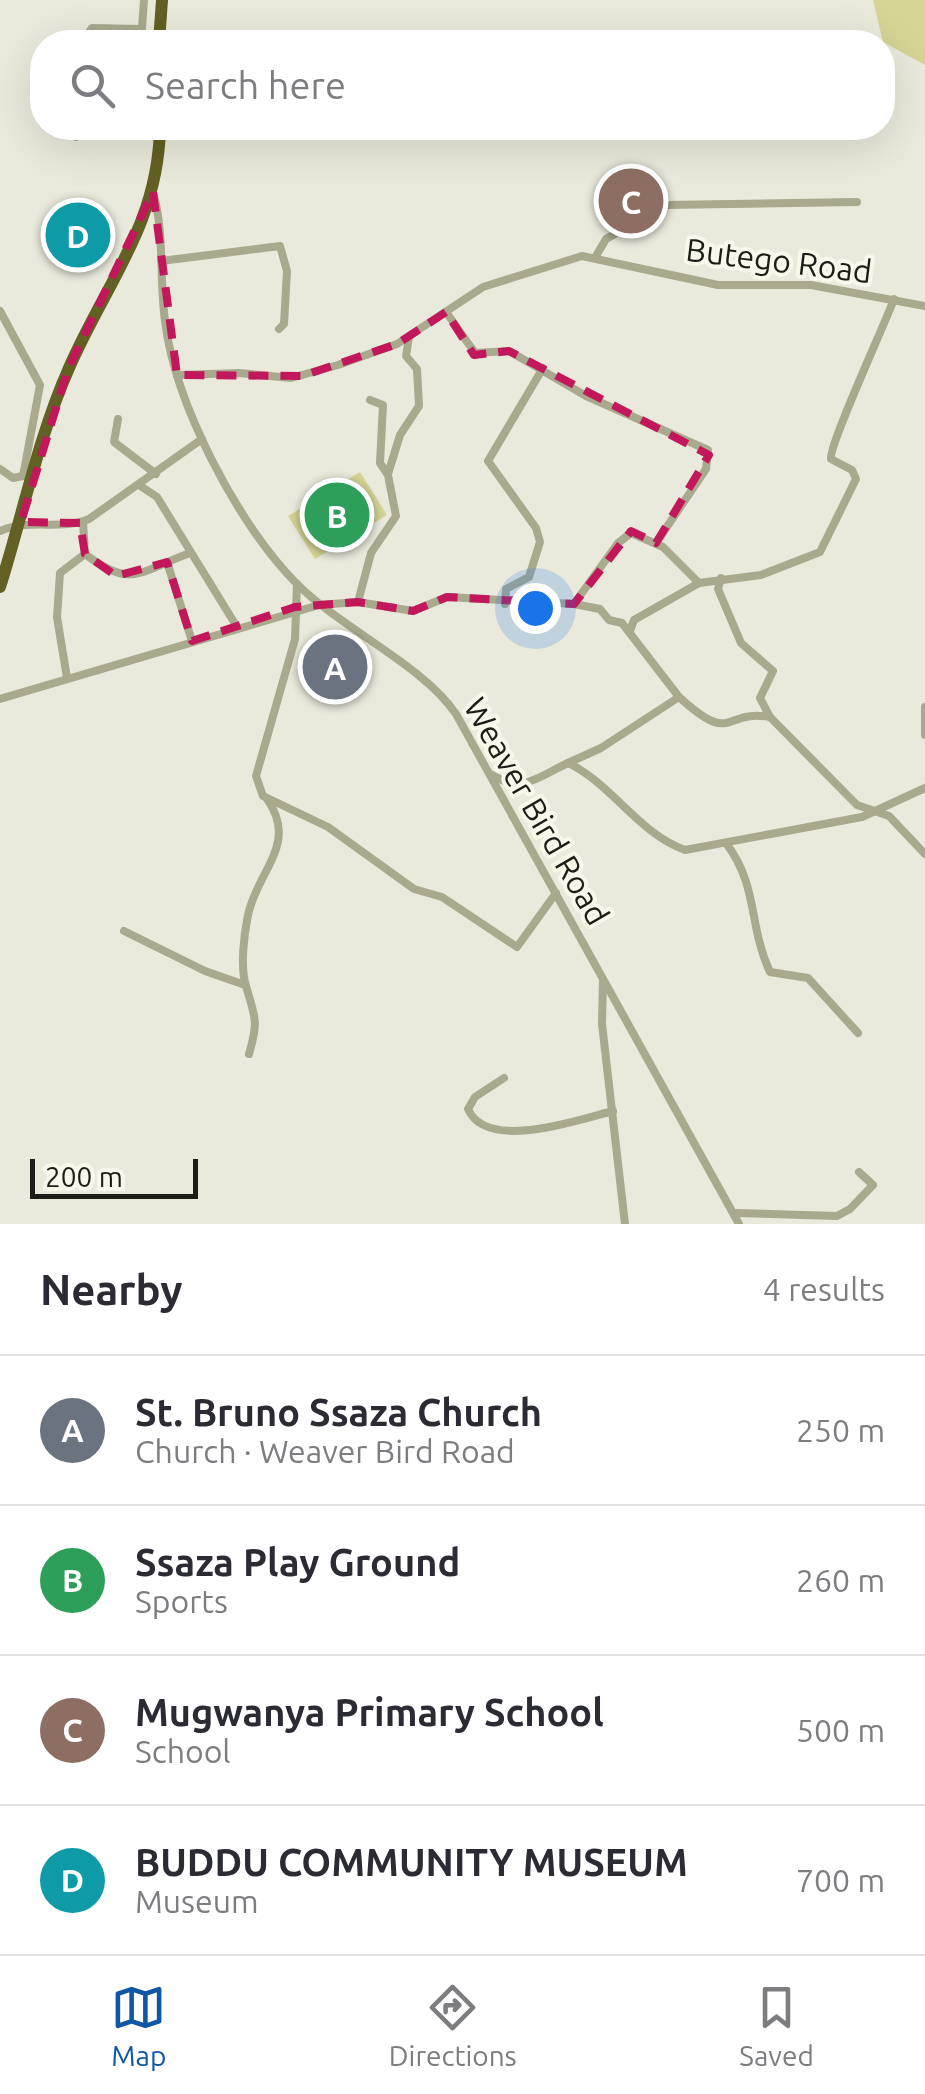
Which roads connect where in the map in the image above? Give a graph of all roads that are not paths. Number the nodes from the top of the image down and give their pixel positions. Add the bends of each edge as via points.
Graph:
1 (144, 0) edge
2 (162, 0) edge
3 (141, 29) joint
4 (91, 30) edge
5 (160, 30) edge
6 (159, 140) edge
7 (153, 192) junction
8 (857, 202) dead end
9 (596, 256) junction
10 (162, 260) junction
11 (894, 299) junction
12 (925, 306) edge
13 (0, 311) edge
14 (446, 312) junction
15 (279, 329) dead end
16 (410, 336) junction
17 (543, 368) junction
18 (177, 375) junction
19 (370, 400) dead end
20 (118, 419) dead end
21 (202, 439) junction
22 (0, 469) edge
23 (156, 474) junction
24 (28, 475) junction
25 (388, 475) junction
26 (139, 485) junction
27 (20, 522) junction
28 (84, 522) junction
29 (0, 532) edge
30 (656, 542) junction
31 (85, 554) junction
32 (190, 554) junction
33 (167, 562) junction
34 (721, 578) junction
35 (703, 582) junction
36 (297, 584) junction
37 (0, 587) edge
38 (718, 589) junction
39 (358, 602) junction
40 (505, 604) junction
41 (574, 604) junction
42 (319, 605) junction
43 (294, 612) junction
44 (634, 620) junction
45 (622, 624) junction
46 (238, 627) junction
47 (630, 631) junction
48 (192, 641) junction
49 (67, 678) junction
50 (680, 697) junction
51 (0, 698) edge
52 (925, 706) edge
53 (770, 716) junction
54 (925, 735) edge
55 (568, 763) junction
56 (488, 772) junction
57 (925, 788) edge
58 (266, 799) junction
59 (876, 810) junction
60 (726, 842) junction
61 (925, 854) edge
62 (556, 893) junction
63 (124, 932) dead end
64 (604, 980) junction
65 (245, 985) junction
66 (858, 1032) dead end
67 (250, 1054) dead end
68 (504, 1078) dead end
69 (612, 1111) junction
70 (859, 1172) dead end
71 (736, 1213) junction
72 (625, 1224) edge
73 (739, 1224) edge

1 - 3 street
2 - 5 highway
3 - 4 street
6 - 7 highway
7 - 10 street, Weaver Bird Road
7 - 24 highway via 134,246 68,369
8 - 9 street via 659,206 601,242
9 - 11 street, Butego Road via 718,285 811,285
9 - 14 street, Butego Road via 569,258 483,287
10 - 15 street via 280,246 287,271
10 - 18 street, Weaver Bird Road via 164,320
11 - 12 street, Butego Road
11 - 34 street via 830,447 831,459 856,479 824,546 776,571
13 - 24 street via 40,386
14 - 16 street, Butego Road
14 - 17 street via 475,354 509,352
16 - 18 street, Butego Road via 302,376
16 - 25 street via 406,356 417,368 418,411 400,435
17 - 30 street via 586,396 708,450 706,469
17 - 40 street via 488,461 529,512 540,542 529,576 506,589
18 - 21 street, Weaver Bird Road
19 - 25 street via 383,405 380,463
20 - 23 street via 114,442
21 - 23 street
21 - 36 street, Weaver Bird Road via 264,544
22 - 24 street via 13,478
23 - 26 street
24 - 27 highway
25 - 39 street via 395,519 371,554
26 - 28 street
26 - 32 street via 157,497
27 - 28 street
27 - 29 street
27 - 37 highway
28 - 31 street
30 - 35 street
30 - 41 street via 625,536
31 - 33 street via 122,577
31 - 49 street via 60,573
32 - 33 street
32 - 46 street
33 - 48 street
34 - 35 street
34 - 38 street
35 - 38 street
35 - 44 street
36 - 42 street, Weaver Bird Road
36 - 43 street
38 - 53 street via 744,647 773,671 760,698
39 - 40 street via 413,612 438,598
39 - 42 street
40 - 41 street
41 - 45 street via 600,609
42 - 43 street
42 - 56 street, Weaver Bird Road via 448,702
43 - 46 street
43 - 58 street via 295,639 256,776
44 - 45 street
44 - 47 street
45 - 47 street
46 - 48 street
47 - 50 street
48 - 49 street
49 - 51 street
50 - 53 street via 719,724
50 - 55 street
52 - 54 street
53 - 59 street via 857,805
55 - 56 street via 522,786
55 - 60 street via 674,846
56 - 62 street, Weaver Bird Road
57 - 59 street
58 - 62 street via 328,826 419,892 442,898 517,947
58 - 65 street via 280,842 250,906
59 - 60 street
59 - 61 street
60 - 66 street via 749,879 770,972 808,978
62 - 64 street, Weaver Bird Road
63 - 65 street
64 - 69 street
64 - 71 street, Weaver Bird Road
65 - 67 street via 258,1017
68 - 69 street via 468,1109 492,1132
69 - 72 street
70 - 71 street via 873,1185 845,1213
71 - 73 street, Weaver Bird Road

